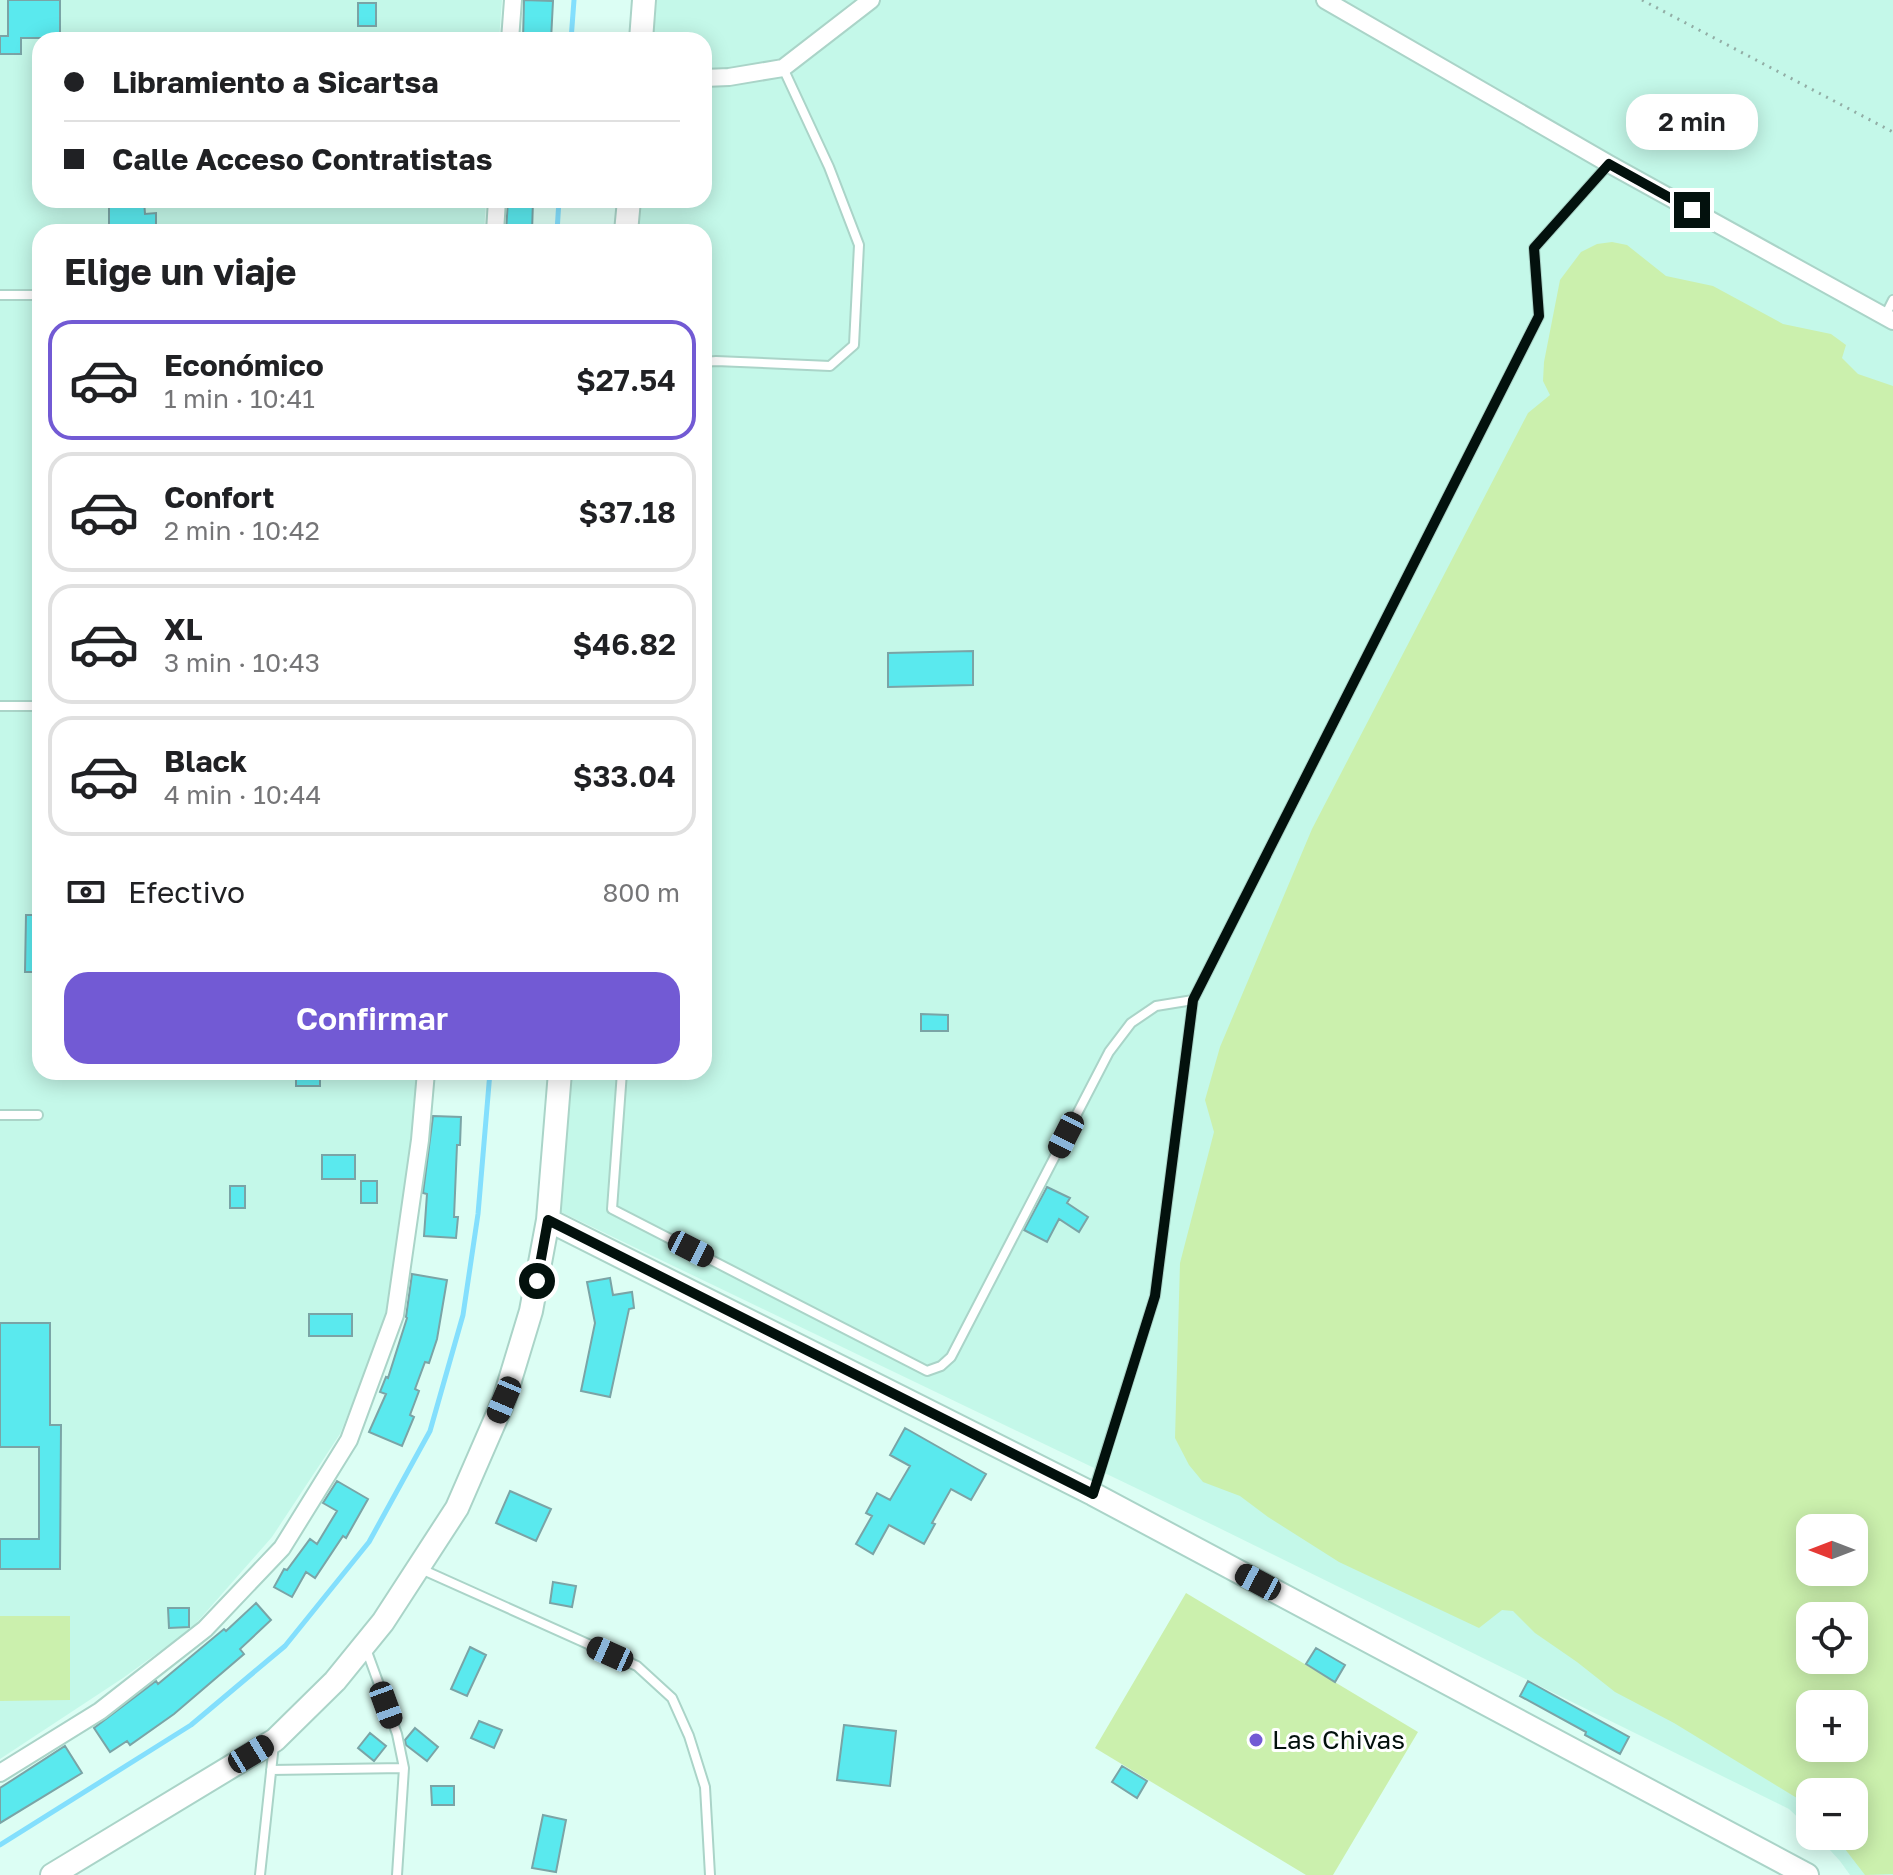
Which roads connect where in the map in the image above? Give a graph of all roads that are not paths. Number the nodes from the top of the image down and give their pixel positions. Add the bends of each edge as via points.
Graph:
1 (513, 0) edge
2 (644, 0) edge
3 (871, 0) edge
4 (1325, 0) edge
5 (511, 32) edge
6 (642, 32) edge
7 (783, 68) junction
8 (712, 78) edge
9 (1609, 164) junction
10 (0, 295) edge
11 (32, 295) edge
12 (1893, 300) edge
13 (1889, 319) edge
14 (712, 361) edge
15 (0, 706) edge
16 (32, 706) edge
17 (1193, 1000) junction
18 (425, 1080) edge
19 (559, 1080) edge
20 (621, 1080) edge
21 (0, 1115) edge
22 (38, 1115) dead end
23 (548, 1220) junction
24 (1093, 1494) junction
25 (419, 1567) junction
26 (365, 1645) junction
27 (275, 1740) junction
28 (404, 1768) junction
29 (271, 1770) junction
30 (0, 1773) edge
31 (52, 1875) edge
32 (260, 1875) edge
33 (397, 1875) edge
34 (710, 1875) edge
35 (1807, 1875) edge

1 - 5 street
2 - 6 main road
3 - 7 street
4 - 9 street
7 - 8 street
7 - 14 lane via 859,245 854,345 830,366
9 - 13 street
9 - 17 lane via 1534,248 1539,316
10 - 11 lane
12 - 13 lane
15 - 16 lane
17 - 20 lane via 1156,1006 1131,1023 1109,1052 951,1357 927,1371 612,1209
17 - 24 lane via 1155,1296
18 - 30 street via 395,1315 349,1440 282,1548 205,1629 100,1711
19 - 23 main road
21 - 22 lane
23 - 24 main road
23 - 25 main road via 531,1311 504,1400 457,1508
24 - 35 main road
25 - 26 main road
25 - 34 lane via 637,1666 672,1698 705,1787
26 - 27 main road
26 - 28 lane
27 - 29 lane
27 - 31 main road
28 - 29 lane
28 - 33 lane
29 - 32 lane

